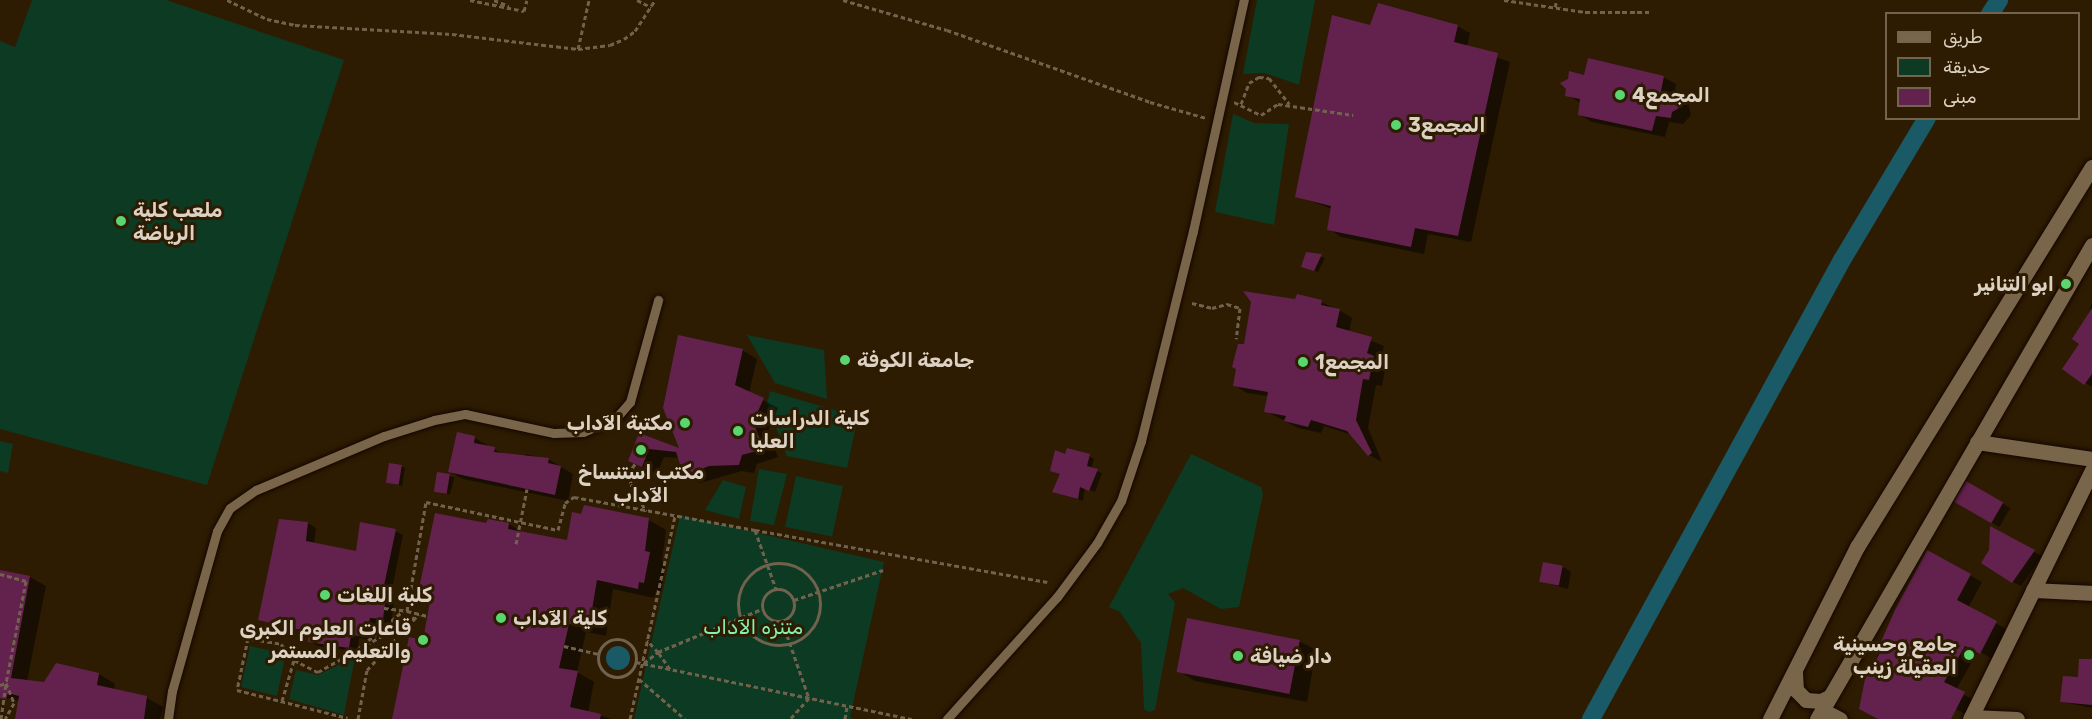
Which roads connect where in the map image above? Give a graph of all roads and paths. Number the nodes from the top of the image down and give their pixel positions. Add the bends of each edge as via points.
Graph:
1 (227, 0) edge
2 (470, 0) edge
3 (494, 0) edge
4 (527, 0) edge
5 (589, 0) edge
6 (637, 0) edge
7 (655, 0) edge
8 (843, 0) edge
9 (1244, 0) edge
10 (1503, 0) edge
11 (1557, 0) edge
12 (651, 7) junction
13 (1556, 8) junction
14 (517, 10) junction
15 (1649, 12) dead end
16 (578, 50) junction
17 (1232, 102) dead end
18 (1241, 104) junction
19 (1290, 105) junction
20 (1353, 115) dead end
21 (1218, 121) junction
22 (2092, 167) edge
23 (2092, 244) edge
24 (658, 300) dead end
25 (1192, 303) dead end
26 (1236, 339) dead end
27 (1977, 442) junction
28 (2092, 459) edge
29 (635, 464) dead end
30 (2092, 471) edge
31 (527, 489) dead end
32 (646, 511) junction
33 (675, 516) junction
34 (519, 522) junction
35 (755, 530) junction
36 (516, 544) dead end
37 (767, 565) junction
38 (883, 570) dead end
39 (0, 574) edge
40 (1047, 582) dead end
41 (776, 589) junction
42 (2033, 590) junction
43 (818, 591) junction
44 (2092, 593) edge
45 (793, 600) junction
46 (384, 608) dead end
47 (762, 609) junction
48 (405, 611) junction
49 (419, 614) junction
50 (427, 616) dead end
51 (740, 618) junction
52 (782, 621) junction
53 (647, 640) junction
54 (790, 643) junction
55 (564, 646) dead end
56 (357, 650) junction
57 (658, 652) junction
58 (599, 654) junction
59 (294, 660) junction
60 (636, 662) junction
61 (642, 664) junction
62 (670, 669) junction
63 (1796, 670) junction
64 (639, 679) junction
65 (6, 683) junction
66 (0, 684) edge
67 (809, 698) junction
68 (282, 702) junction
69 (848, 706) junction
70 (1823, 709) edge
71 (3, 718) edge
72 (1970, 718) edge
73 (168, 719) edge
74 (348, 719) edge
75 (356, 719) edge
76 (630, 719) edge
77 (685, 719) edge
78 (790, 719) edge
79 (845, 719) edge
80 (912, 719) edge
81 (948, 719) edge
82 (1770, 719) edge
83 (1840, 719) edge
84 (2018, 719) edge

1 - 16 path via 280,23 452,34
2 - 14 path
3 - 14 path
4 - 14 path via 524,11
5 - 16 path
6 - 12 path
7 - 12 path
8 - 21 path via 947,30 1140,99
9 - 21 lane
10 - 13 path
11 - 13 path
12 - 16 path via 635,31 624,39
13 - 15 path
17 - 18 path
18 - 19 path via 1261,115 1278,104
18 - 19 path via 1249,83 1259,77 1269,78
19 - 20 path
21 - 81 lane via 1141,441 1121,501 1097,543 1057,597
22 - 63 main road via 1857,547
23 - 27 main road
24 - 73 lane via 630,402 616,417 583,432 554,433 465,414 434,420 384,436 256,490 230,508 217,531 172,691
25 - 26 path via 1240,308
27 - 28 main road
27 - 70 main road
29 - 32 path via 630,471 631,484
30 - 42 main road
31 - 34 path
32 - 33 path
32 - 34 path via 574,497 565,503 558,530
33 - 35 path
33 - 53 path
34 - 36 path
34 - 48 path via 426,502
35 - 37 path
35 - 40 path
37 - 41 path
37 - 43 path via 785,563 799,568
37 - 51 path via 750,575 741,588
38 - 43 path
39 - 65 path via 26,581
41 - 45 path via 787,592
41 - 47 path via 766,593
42 - 44 main road
42 - 72 main road
43 - 45 path
43 - 54 path via 820,608 815,623 805,636
45 - 52 path via 793,610
46 - 48 path
47 - 51 path
47 - 52 path via 768,617
48 - 49 path
48 - 56 path
49 - 50 path
49 - 56 path
49 - 75 path via 366,670
51 - 54 path via 757,638 773,644
51 - 57 path
52 - 54 path
53 - 57 path
53 - 61 path
54 - 67 path
55 - 58 path
56 - 59 path via 318,672
57 - 61 path
57 - 62 path
58 - 60 path via 606,643 625,641 634,650
58 - 60 path via 603,670 613,676 624,676
59 - 68 path
59 - 68 path via 281,644 246,638 237,690
60 - 61 path
61 - 62 path
61 - 64 path
62 - 67 path
63 - 70 main road via 1794,683 1800,695
63 - 82 main road
64 - 76 path
64 - 77 path
65 - 66 path
65 - 71 path
65 - 71 path via 14,703
67 - 69 path
67 - 78 path
68 - 74 path
69 - 79 path
69 - 80 path
70 - 83 main road
72 - 84 main road
74 - 75 path

